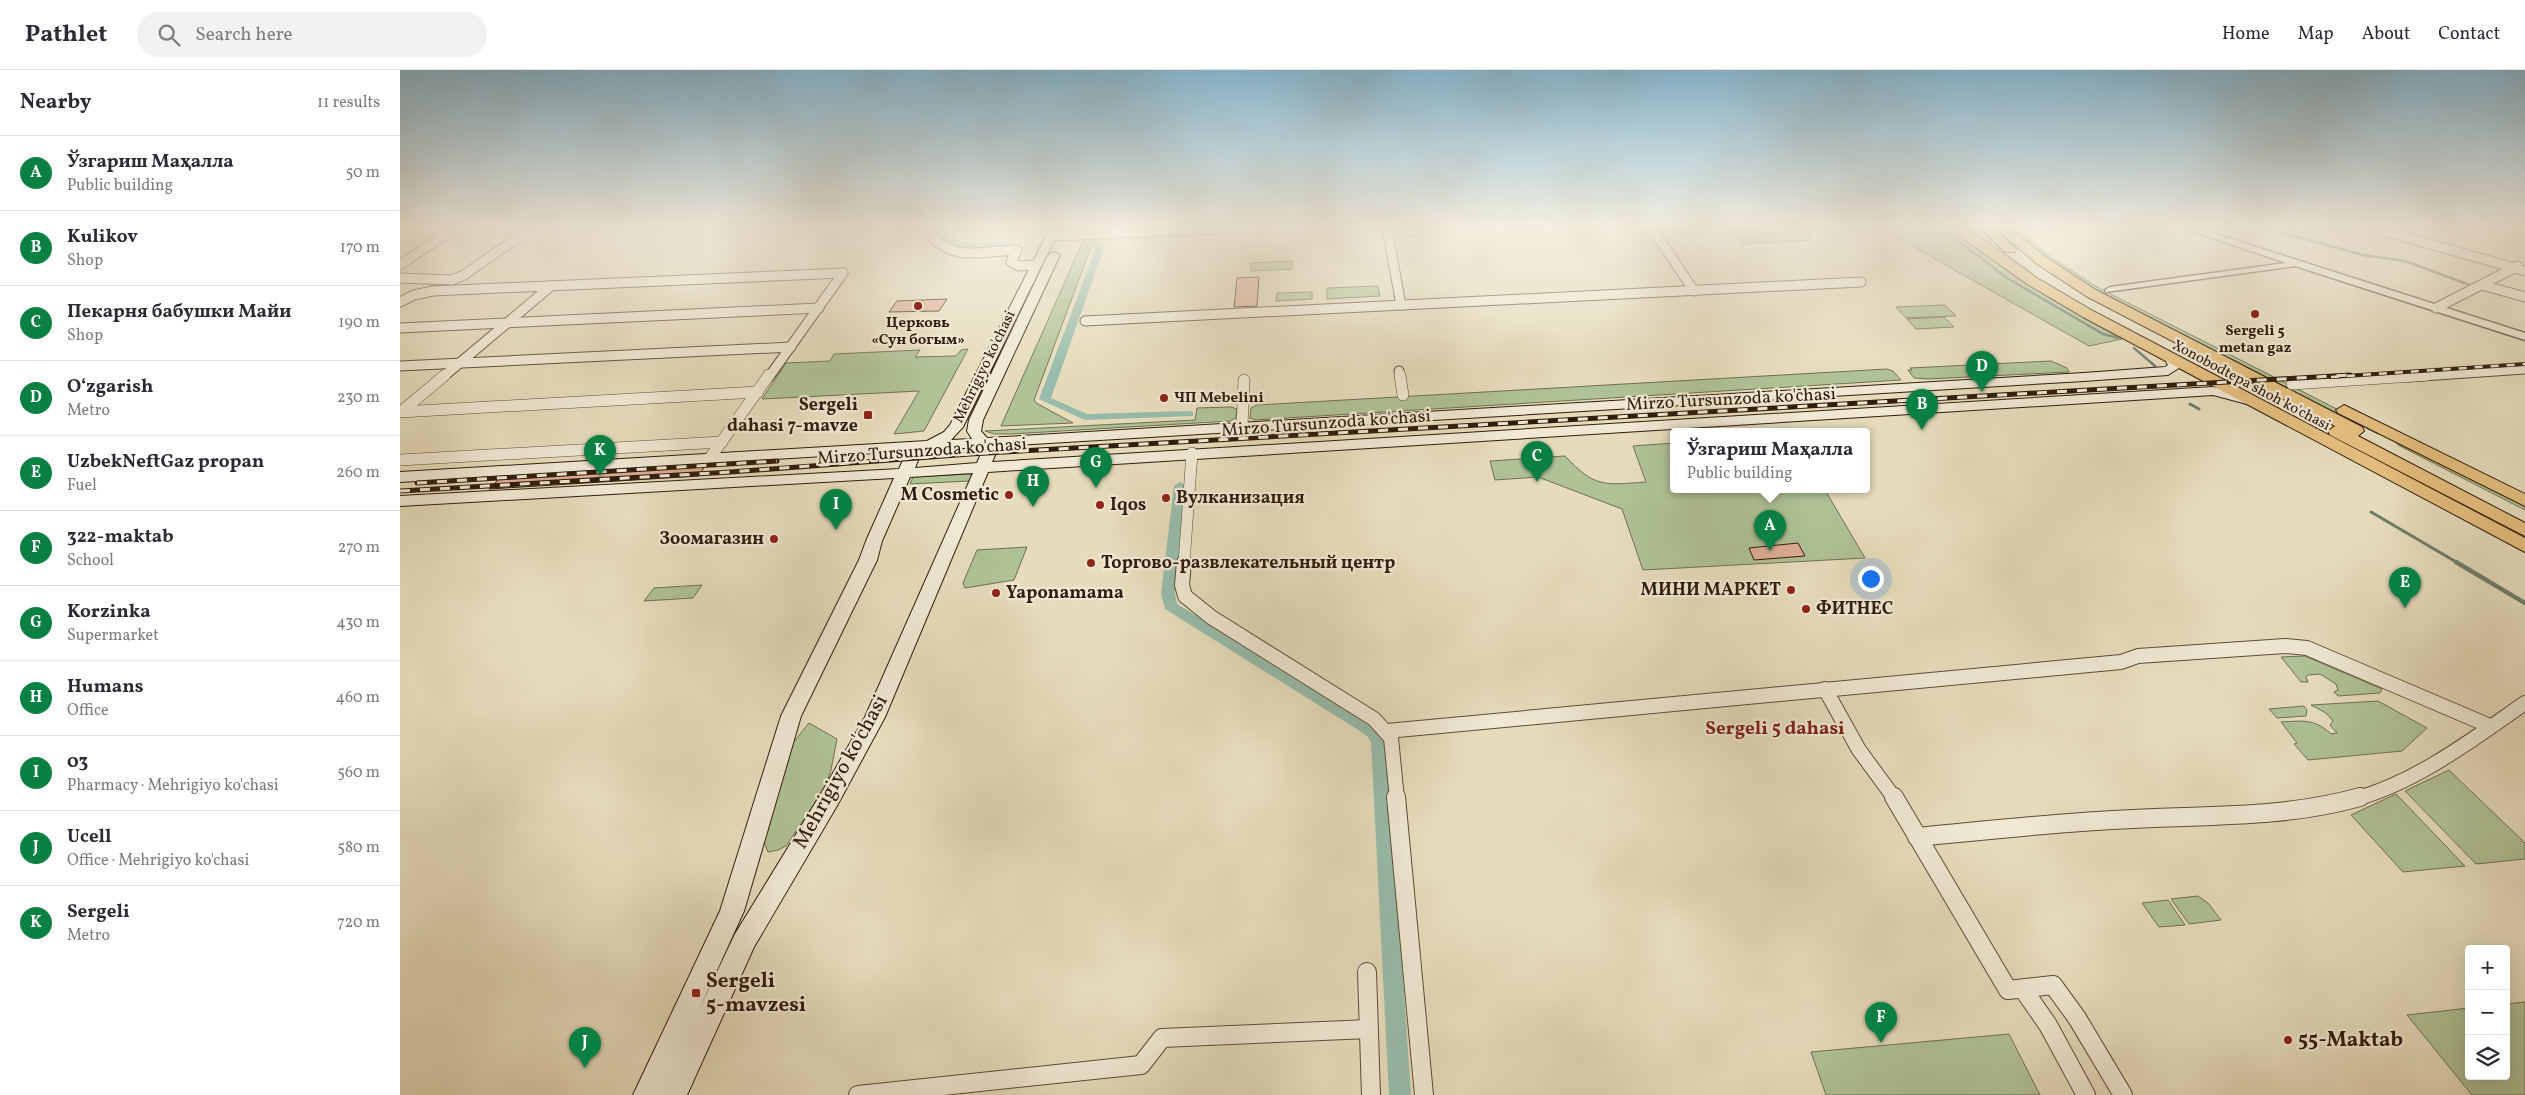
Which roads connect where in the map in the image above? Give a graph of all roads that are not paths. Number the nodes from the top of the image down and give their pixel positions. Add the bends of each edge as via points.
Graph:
1 (462, 276) edge
2 (780, 276) edge
3 (842, 276) edge
4 (1031, 276) edge
5 (1040, 276) edge
6 (1396, 276) edge
7 (1684, 276) edge
8 (2025, 276) edge
9 (2048, 276) edge
10 (2065, 276) edge
11 (2087, 276) edge
12 (2212, 276) edge
13 (2334, 276) edge
14 (2499, 276) edge
15 (400, 278) edge
16 (451, 280) junction
17 (1861, 282) dead end
18 (2482, 285) junction
19 (551, 286) junction
20 (437, 289) junction
21 (2110, 290) junction
22 (1694, 291) junction
23 (2078, 295) junction
24 (2525, 297) edge
25 (400, 302) edge
26 (1401, 305) junction
27 (818, 308) junction
28 (2436, 308) junction
29 (2088, 314) junction
30 (1085, 321) dead end
31 (507, 324) junction
32 (400, 328) edge
33 (2525, 337) edge
34 (791, 347) junction
35 (460, 363) junction
36 (2167, 365) junction
37 (400, 366) edge
38 (2525, 369) edge
39 (1398, 371) dead end
40 (1244, 380) dead end
41 (2292, 384) junction
42 (758, 392) junction
43 (2195, 392) junction
44 (1403, 395) dead end
45 (1781, 395) junction
46 (2253, 402) junction
47 (401, 412) edge
48 (1798, 416) junction
49 (1242, 427) junction
50 (2379, 428) junction
51 (1145, 433) junction
52 (988, 441) junction
53 (722, 442) junction
54 (933, 444) junction
55 (917, 445) junction
56 (2397, 452) junction
57 (1192, 453) junction
58 (1141, 456) junction
59 (710, 458) junction
60 (400, 460) edge
61 (983, 468) junction
62 (904, 473) junction
63 (400, 477) edge
64 (2466, 493) junction
65 (400, 501) edge
66 (2525, 501) edge
67 (2525, 517) edge
68 (2525, 530) edge
69 (2525, 546) edge
70 (1825, 689) junction
71 (2524, 705) edge
72 (2490, 726) junction
73 (1388, 731) junction
74 (1917, 837) junction
75 (1367, 972) dead end
76 (2023, 989) junction
77 (1369, 1029) junction
78 (647, 1095) edge
79 (673, 1095) edge
80 (858, 1095) edge
81 (1371, 1095) edge
82 (1424, 1095) edge
83 (2086, 1095) edge
84 (2123, 1095) edge

1 - 16 street
2 - 19 street
3 - 27 street
4 - 54 main road, Mehrigiyo ko'chasi via 956,427 949,436
5 - 52 main road, Mehrigiyo ko'chasi via 976,420 975,434
6 - 26 street
7 - 22 street
8 - 29 highway
9 - 23 highway, Xonobodtepa shoh ko'chasi
10 - 56 highway, Xonobodtepa shoh ko'chasi via 2091,293
11 - 21 highway
12 - 21 street
13 - 28 street
14 - 18 street
15 - 16 street
16 - 20 street
17 - 22 street
18 - 24 street
18 - 28 street
19 - 20 street
19 - 31 street
20 - 25 street
21 - 41 highway
22 - 26 street
23 - 29 highway
23 - 64 highway, Xonobodtepa shoh ko'chasi
26 - 30 street
27 - 31 street
27 - 34 street
28 - 33 street
29 - 36 highway
31 - 32 street
31 - 35 street
34 - 35 street
34 - 42 street
35 - 37 street
35 - 47 street
36 - 43 main road via 2194,386
36 - 45 main road, Mirzo Tursunzoda ko'chasi
36 - 46 highway
38 - 41 street
39 - 44 street
40 - 49 street
41 - 50 highway
42 - 47 street
42 - 53 street
43 - 46 main road, Mirzo Tursunzoda ko'chasi via 2224,392
43 - 48 main road, Mirzo Tursunzoda ko'chasi
45 - 48 main road via 1795,405
45 - 49 main road, Mirzo Tursunzoda ko'chasi
46 - 69 highway
48 - 57 main road, Mirzo Tursunzoda ko'chasi
49 - 51 main road, Mirzo Tursunzoda ko'chasi
50 - 56 highway
50 - 66 highway
51 - 52 main road, Mirzo Tursunzoda ko'chasi
51 - 58 main road via 1132,443
52 - 54 main road, Mirzo Tursunzoda ko'chasi
52 - 61 main road, Mehrigiyo ko'chasi
53 - 59 street
53 - 60 street
54 - 55 main road, Mirzo Tursunzoda ko'chasi
55 - 59 main road, Mirzo Tursunzoda ko'chasi
55 - 62 main road
56 - 64 highway, Xonobodtepa shoh ko'chasi
57 - 58 main road, Mirzo Tursunzoda ko'chasi
57 - 73 street via 1182,585 1185,596 1211,617
58 - 61 main road, Mirzo Tursunzoda ko'chasi
59 - 63 main road, Mirzo Tursunzoda ko'chasi
61 - 62 main road, Mirzo Tursunzoda ko'chasi
61 - 79 main road, Mehrigiyo ko'chasi via 875,717 744,941
62 - 65 main road, Mirzo Tursunzoda ko'chasi
62 - 78 main road via 868,560 791,716 732,912
64 - 67 highway, Xonobodtepa shoh ko'chasi
64 - 68 highway, Xonobodtepa shoh ko'chasi
70 - 72 street via 2122,662 2138,656 2285,646 2316,652
70 - 73 street
70 - 74 street via 1859,750 1899,804
71 - 72 street
72 - 74 street via 2436,761 2388,786 2337,803 2215,816 2123,819
73 - 82 street via 1393,745
74 - 76 street via 2008,990
75 - 77 street
76 - 83 street via 2048,1025
76 - 84 street via 2053,984
77 - 80 street via 1162,1038 1141,1065
77 - 81 street

